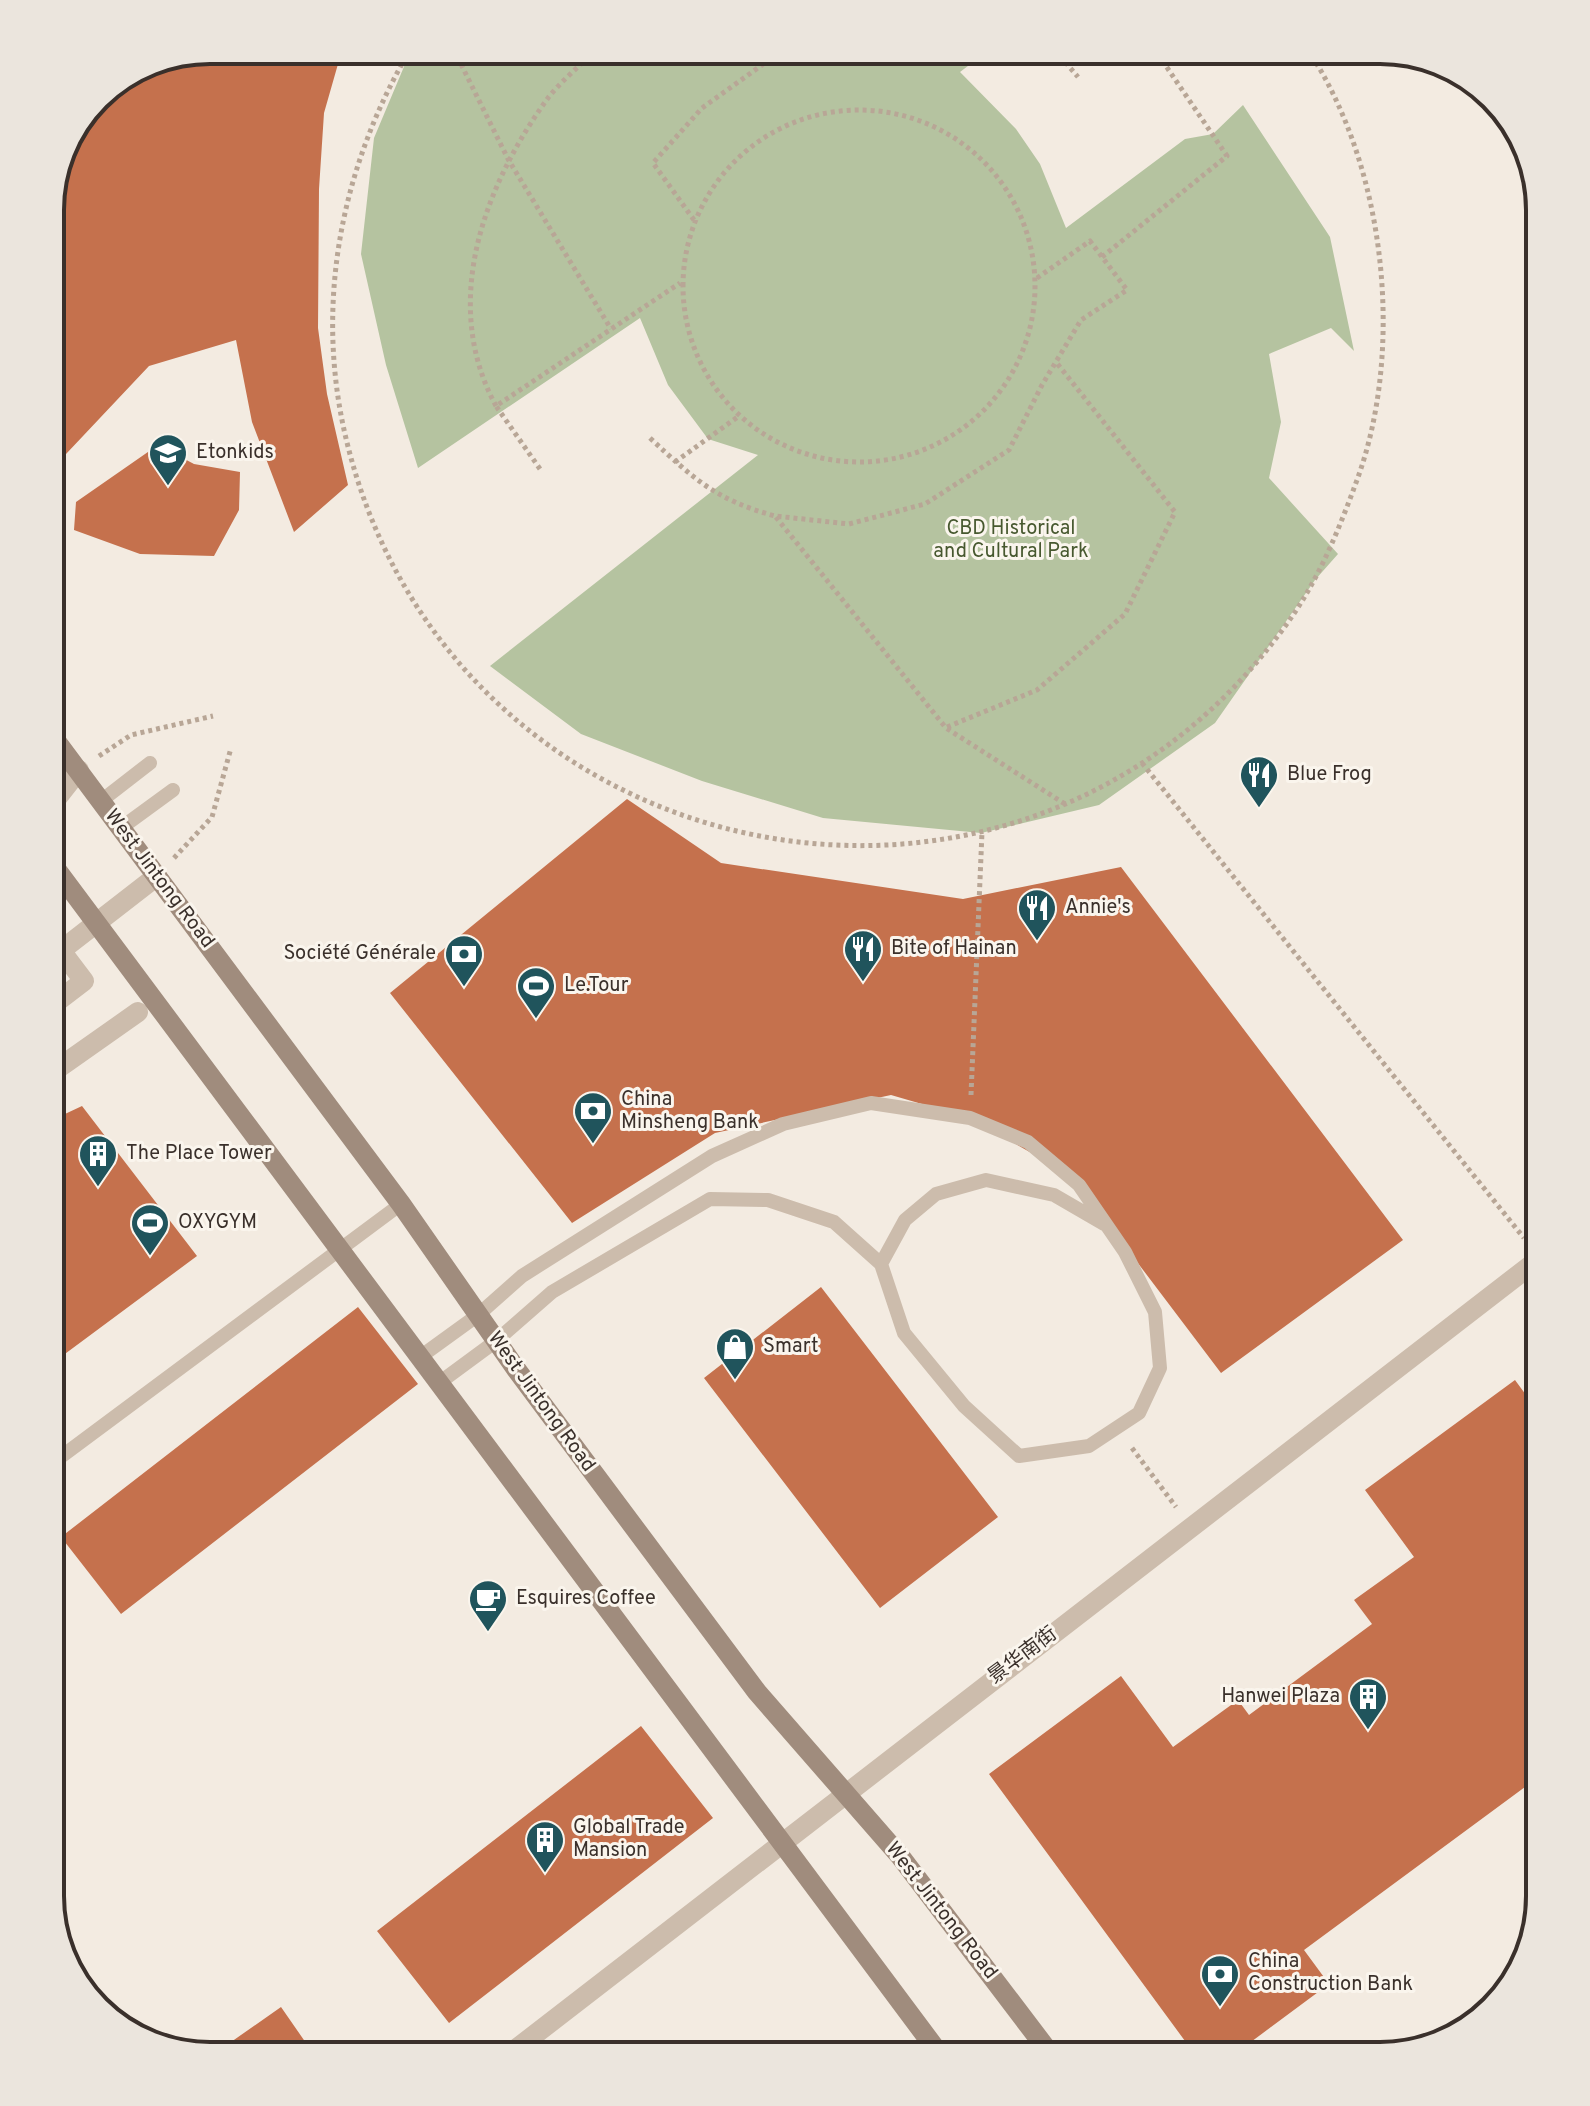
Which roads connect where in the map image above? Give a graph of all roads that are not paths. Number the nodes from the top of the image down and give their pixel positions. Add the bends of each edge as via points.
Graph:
1 (64, 760) edge
2 (150, 763) dead end
3 (79, 770) junction
4 (64, 789) edge
5 (173, 790) dead end
6 (101, 801) junction
7 (121, 828) junction
8 (157, 876) junction
9 (64, 880) edge
10 (96, 923) junction
11 (64, 943) edge
12 (64, 960) edge
13 (64, 996) edge
14 (138, 1012) dead end
15 (64, 1064) edge
16 (401, 1204) junction
17 (1107, 1227) junction
18 (340, 1250) junction
19 (1526, 1259) edge
20 (881, 1264) junction
21 (478, 1315) junction
22 (496, 1341) junction
23 (420, 1357) junction
24 (439, 1383) junction
25 (64, 1455) edge
26 (845, 1792) junction
27 (781, 1842) junction
28 (525, 2042) edge
29 (931, 2042) edge
30 (1041, 2042) edge

1 - 3 main road, West Jintong Road
2 - 6 lane
3 - 4 street
3 - 6 main road, West Jintong Road
5 - 7 lane
6 - 7 main road, West Jintong Road
7 - 8 main road, West Jintong Road
8 - 10 street
8 - 16 main road, West Jintong Road
9 - 10 main road
10 - 11 street
10 - 18 main road
12 - 13 street via 84,981
14 - 15 street
16 - 18 lane
16 - 21 main road, West Jintong Road
17 - 20 lane via 1054,1195 986,1180 936,1194 905,1220
17 - 20 lane via 1155,1312 1160,1368 1139,1413 1089,1446 1019,1456 964,1406 904,1333
17 - 21 lane via 1079,1185 1028,1142 970,1118 871,1103 783,1124 712,1156 522,1276
18 - 23 main road
18 - 25 lane
19 - 26 street, 景华南街 via 1191,1528
20 - 22 lane via 834,1222 768,1200 710,1199 552,1292
21 - 22 main road, West Jintong Road
21 - 23 lane
22 - 24 lane
22 - 26 main road, West Jintong Road via 757,1692
23 - 24 main road
24 - 27 main road
26 - 27 street, 景华南街
26 - 30 main road, West Jintong Road
27 - 28 street, 景华南街
27 - 29 main road

